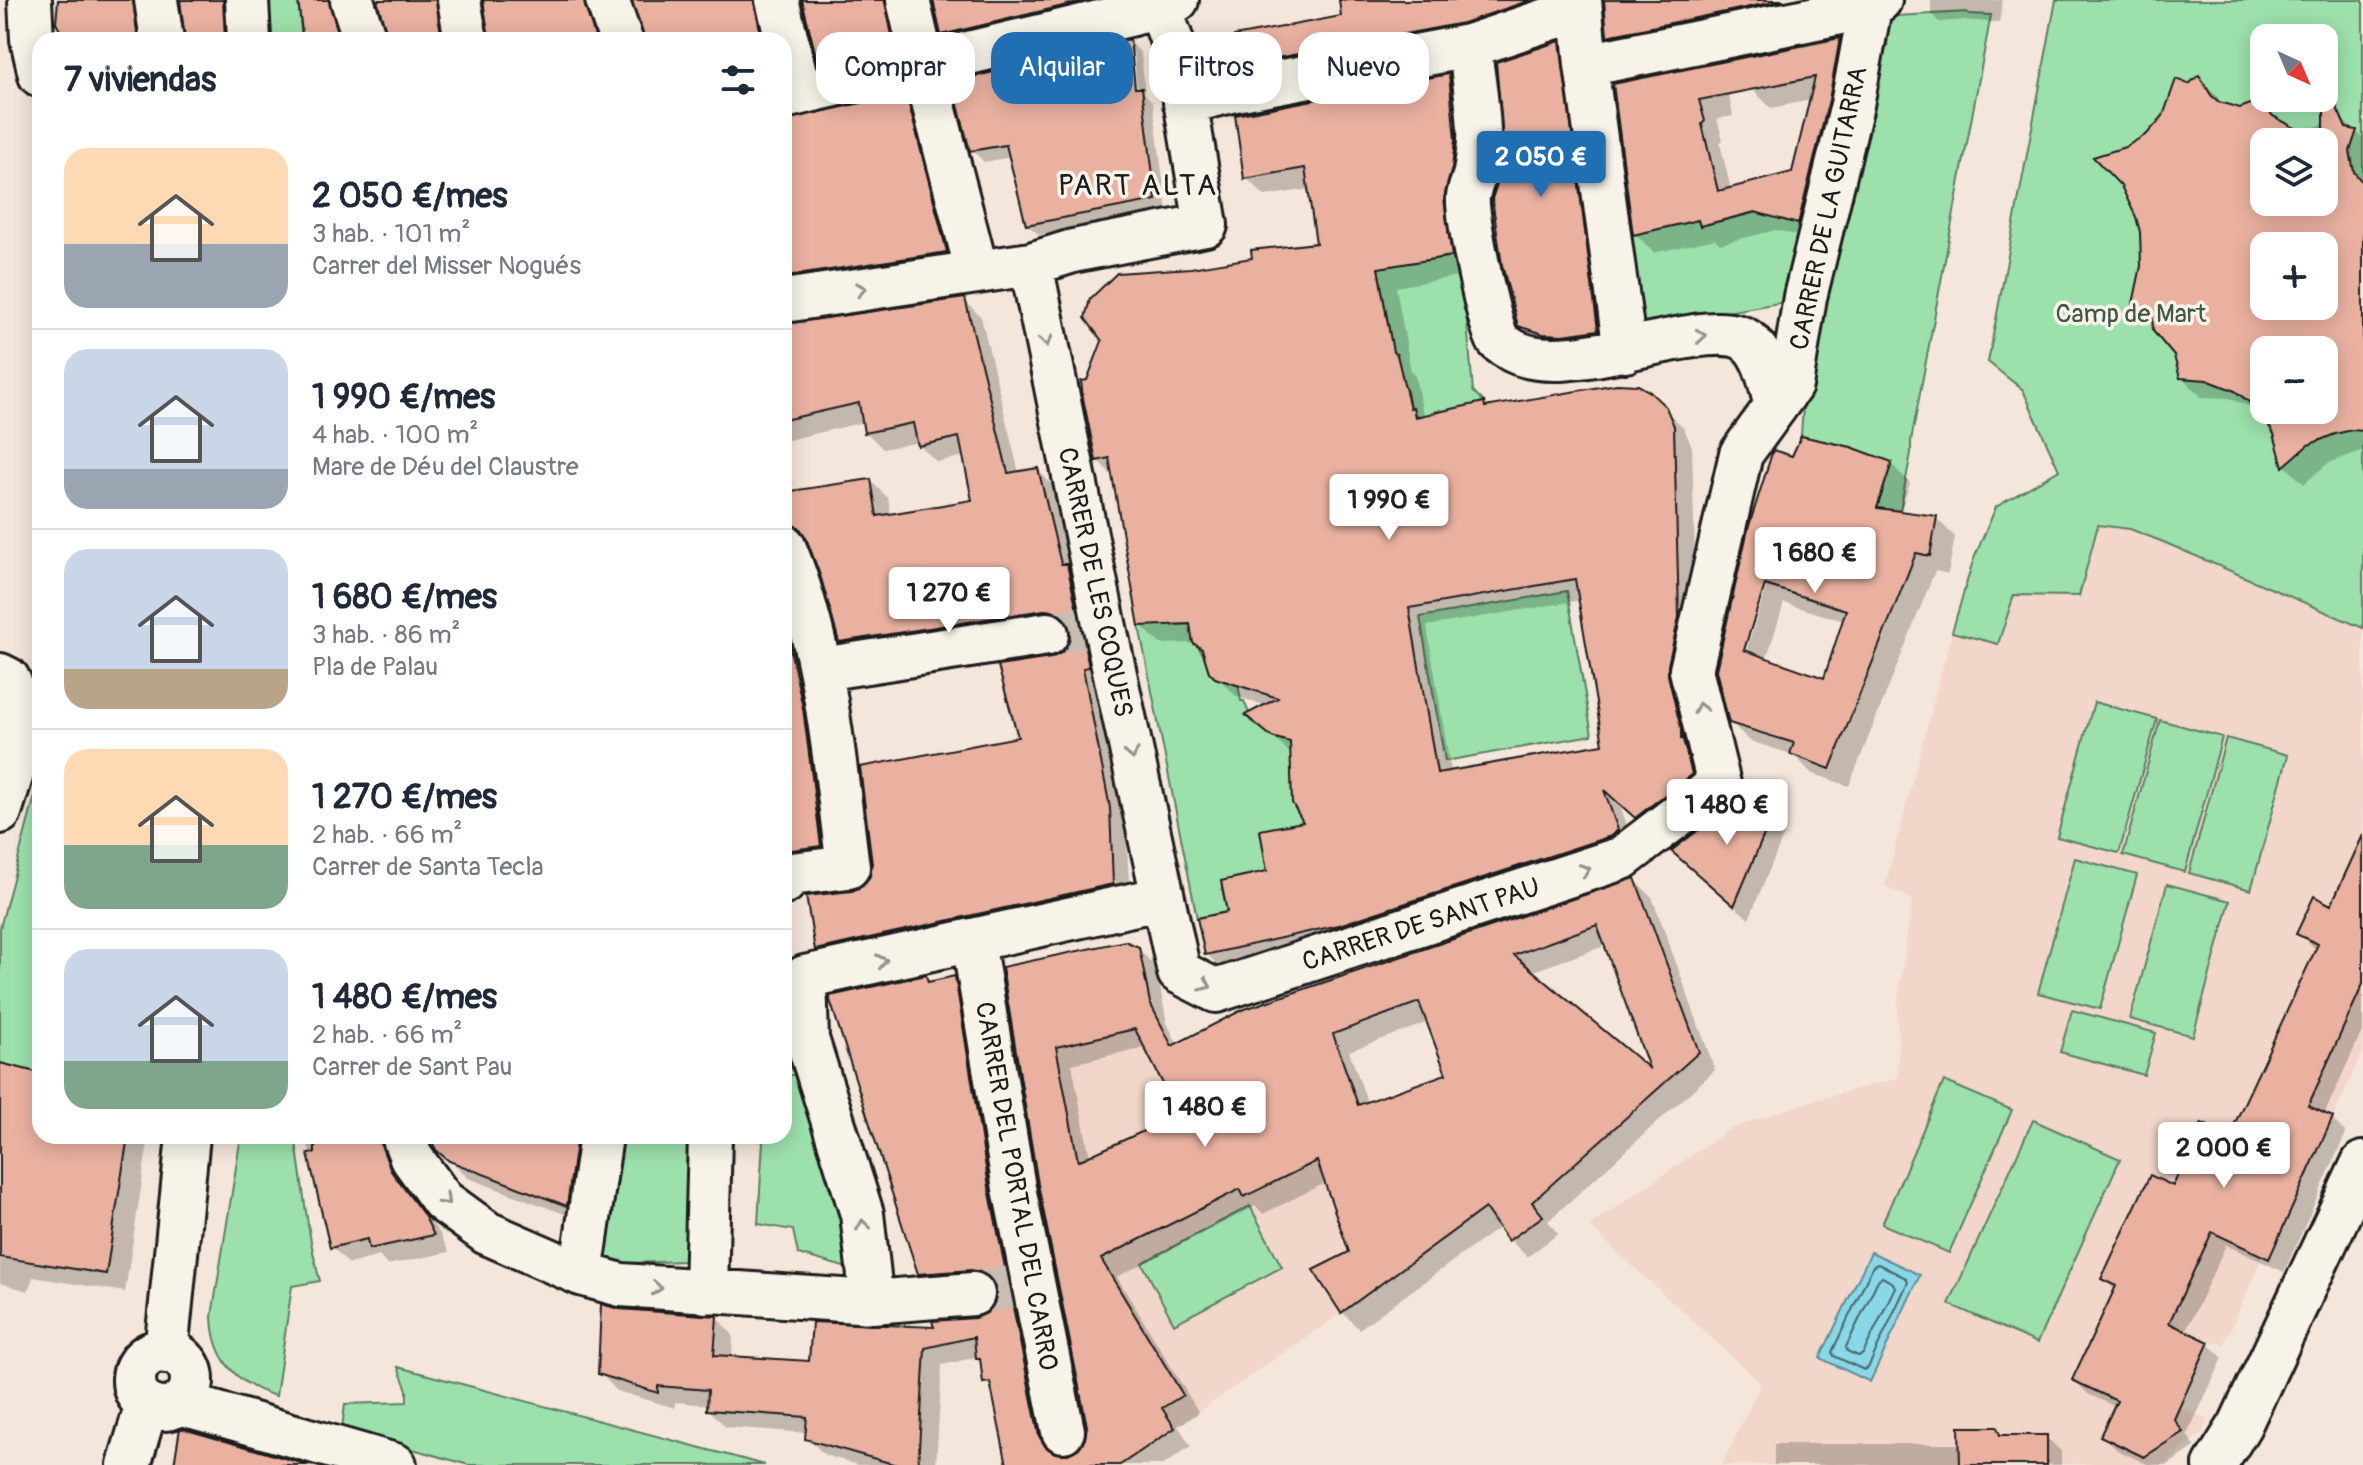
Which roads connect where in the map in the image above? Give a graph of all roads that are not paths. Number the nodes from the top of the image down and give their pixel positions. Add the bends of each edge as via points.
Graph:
1 (30, 0) edge
2 (156, 0) edge
3 (247, 0) edge
4 (352, 0) edge
5 (459, 0) edge
6 (607, 0) edge
7 (777, 0) edge
8 (908, 0) edge
9 (1580, 4) edge
10 (1875, 4) edge
11 (1156, 5) edge
12 (161, 32) edge
13 (249, 32) edge
14 (362, 32) edge
15 (465, 32) edge
16 (618, 32) edge
17 (782, 32) edge
18 (916, 32) edge
19 (1168, 32) edge
20 (32, 39) edge
21 (1469, 46) junction
22 (975, 51) edge
23 (1586, 65) junction
24 (816, 89) edge
25 (792, 95) edge
26 (933, 104) edge
27 (1031, 264) junction
28 (977, 272) junction
29 (792, 300) edge
30 (1625, 351) junction
31 (1776, 405) junction
32 (792, 564) edge
33 (1078, 628) junction
34 (822, 669) junction
35 (0, 675) edge
36 (1719, 784) joint
37 (0, 812) edge
38 (792, 877) edge
39 (1163, 898) junction
40 (973, 941) junction
41 (795, 966) edge
42 (187, 1144) edge
43 (406, 1144) edge
44 (600, 1144) edge
45 (710, 1144) edge
46 (2363, 1163) edge
47 (581, 1274) junction
48 (706, 1292) junction
49 (973, 1294) tunnel mouth
50 (872, 1302) junction
51 (164, 1404) junction
52 (1063, 1431) dead end
53 (371, 1461) edge
54 (129, 1465) edge
55 (2215, 1465) edge

1 - 20 street
2 - 12 street
3 - 13 street
4 - 14 street
5 - 15 street
6 - 16 street
7 - 17 street
8 - 18 street
9 - 21 street
9 - 23 street
10 - 23 street
10 - 31 street, CARRER DE LA GUITARRA via 1805,297 1791,385
11 - 19 street
11 - 22 street
21 - 27 street via 1184,96 1206,225
21 - 30 street via 1479,133 1468,197 1471,228 1498,341 1518,355 1547,361
23 - 30 street
24 - 25 street
26 - 28 street
27 - 28 street
27 -> 33 street, CARRER DE LES COQUES
29 -> 28 street
30 -> 31 street via 1730,334 1749,342 1761,360
36 -> 31 street, CARRER DE LA GUITARRA via 1691,670 1741,454
32 - 34 street
33 - 34 street
33 -> 39 street, CARRER DE LES COQUES
34 - 38 street via 848,867
35 - 37 street via 8,679 20,703 18,754
39 -> 36 street, CARRER DE SANT PAU via 1179,972 1216,991 1622,858
39 - 40 street
41 -> 40 street
40 - 52 street, CARRER DEL PORTAL DEL CARRO via 1027,1282
50 -> 41 street via 862,1214 807,1039
42 - 51 street via 166,1352 187,1365 191,1386
43 -> 47 street via 443,1201 487,1233
44 - 47 street
45 - 48 street
46 - 55 street via 2240,1425
47 -> 48 street via 621,1285
48 - 50 street
49 - 50 street
51 - 53 street
51 - 54 street via 131,1453

